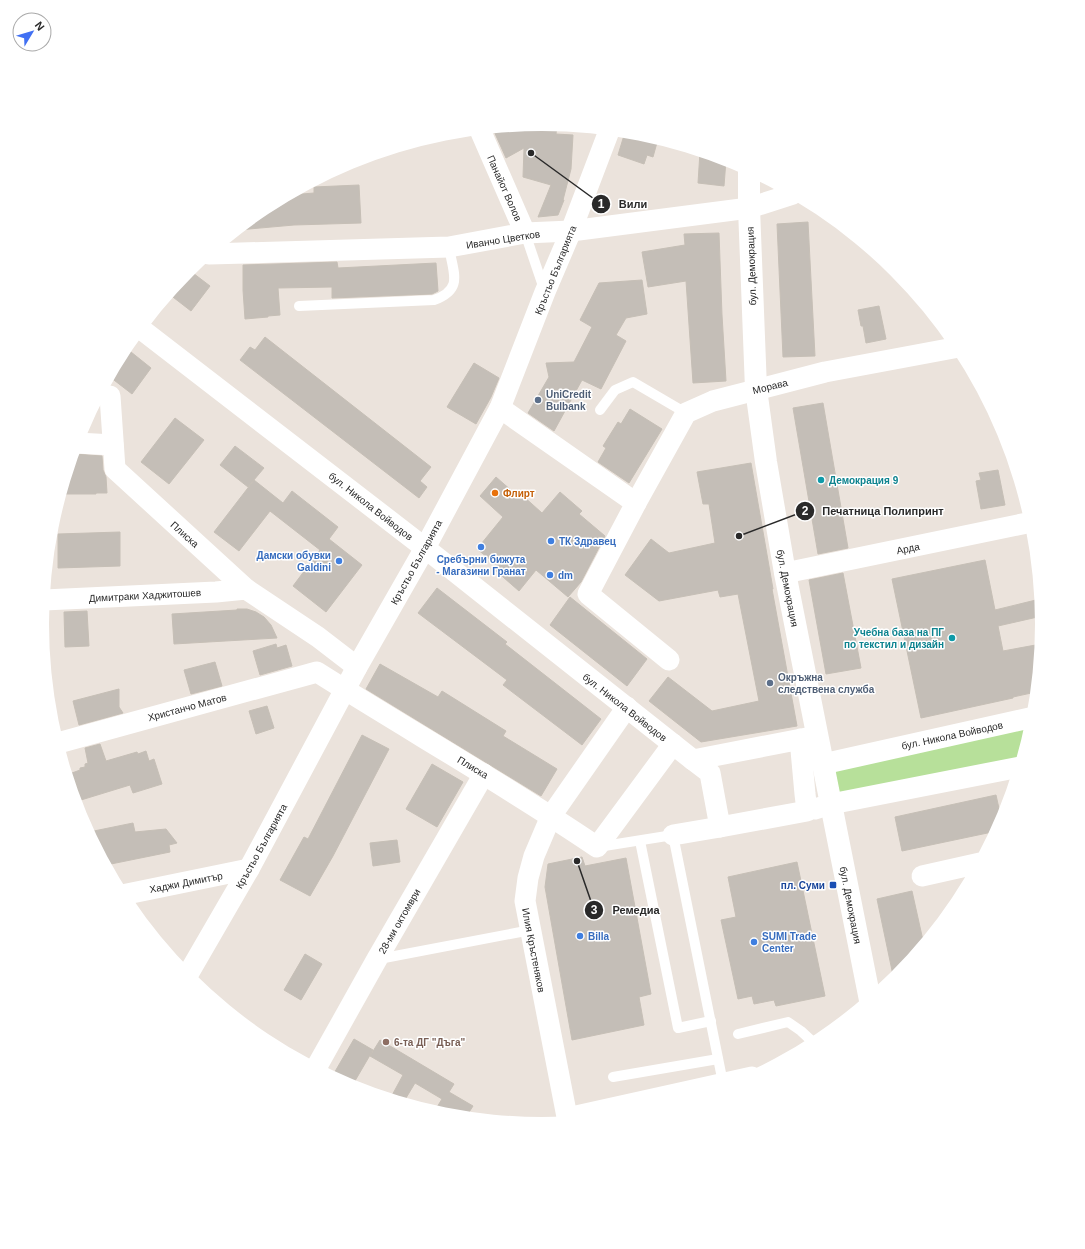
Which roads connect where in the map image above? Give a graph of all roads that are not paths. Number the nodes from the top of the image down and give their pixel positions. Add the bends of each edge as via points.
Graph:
1 (482, 135) edge
2 (607, 135) edge
3 (749, 177) edge
4 (787, 196) edge
5 (749, 208) junction
6 (571, 231) junction
7 (525, 233) junction
8 (449, 248) junction
9 (222, 249) edge
10 (545, 292) junction
11 (299, 306) dead end
12 (145, 333) edge
13 (952, 348) edge
14 (756, 389) junction
15 (110, 396) dead end
16 (500, 408) junction
17 (600, 410) dead end
18 (686, 413) junction
19 (84, 443) edge
20 (113, 445) junction
21 (636, 503) junction
22 (1026, 523) edge
23 (424, 548) junction
24 (784, 573) junction
25 (246, 589) junction
26 (50, 600) edge
27 (669, 660) dead end
28 (357, 666) junction
29 (316, 672) junction
30 (346, 690) junction
31 (627, 708) junction
32 (1027, 719) edge
33 (809, 738) junction
34 (63, 742) edge
35 (673, 744) junction
36 (693, 760) junction
37 (823, 764) junction
38 (1014, 768) edge
39 (484, 774) junction
40 (831, 804) junction
41 (807, 811) junction
42 (551, 816) junction
43 (720, 827) junction
44 (673, 836) junction
45 (640, 841) junction
46 (597, 847) junction
47 (974, 864) edge
48 (249, 869) junction
49 (922, 876) dead end
50 (129, 894) edge
51 (531, 930) junction
52 (377, 959) junction
53 (191, 970) edge
54 (869, 995) edge
55 (711, 1021) junction
56 (738, 1034) dead end
57 (810, 1039) edge
58 (718, 1059) junction
59 (318, 1064) edge
60 (613, 1077) dead end
61 (723, 1083) joint
62 (584, 1116) edge
63 (567, 1117) edge

1 - 7 street, Панайот Волов
2 - 6 street, Кръстьо Българията
3 - 5 street, бул. Демокрация
4 - 5 street, Иванчо Цветков
5 - 6 street, Иванчо Цветков
5 - 14 street, бул. Демокрация
6 - 7 street, Иванчо Цветков
6 - 10 street, Кръстьо Българията
7 - 8 street, Иванчо Цветков
7 - 10 lane, Панайот Волов
8 - 9 street, Иванчо Цветков
8 - 11 lane via 455,282 444,296 434,300
10 - 16 street, Кръстьо Българията
12 - 23 street, бул. Никола Войводов
13 - 14 street, Морава via 825,372
14 - 18 street, Морава via 713,401
14 - 24 street, бул. Демокрация
15 - 20 street, Плиска
16 - 21 street
16 - 23 street, Кръстьо Българията
17 - 18 lane via 616,390 633,382
18 - 21 street
19 - 20 street
20 - 25 street, Плиска via 115,469
21 - 27 street via 588,594
22 - 24 street, Арда
23 - 28 street, Кръстьо Българията
23 - 31 street, бул. Никола Войводов
24 - 33 street, бул. Демокрация
25 - 26 street, Димитраки Хаджитошев
25 - 28 street, Плиска
28 - 29 street, Христанчо Матов via 339,666
28 - 30 street, Кръстьо Българията
29 - 30 street
29 - 34 street, Христанчо Матов
30 - 39 street, Плиска
30 - 48 street, Кръстьо Българията
31 - 35 street, бул. Никола Войводов
31 - 42 street, Илия Кръстеняков
32 - 37 street, бул. Никола Войводов
33 - 36 street
33 - 37 street, бул. Демокрация
33 - 41 street via 805,794
35 - 36 street, бул. Никола Войводов
35 - 46 street
36 - 43 street, бул. Никола Войводов via 710,773
37 - 40 street, бул. Демокрация
38 - 40 street
39 - 42 street, Плиска
39 - 52 street, 28-ми октомври
40 - 41 street
40 - 54 street, бул. Демокрация
41 - 43 street
42 - 46 street, Плиска
42 - 51 street, Илия Кръстеняков via 534,856 528,878 525,900
43 - 44 street
44 - 45 lane
44 - 55 lane
45 - 46 lane
45 - 55 lane via 678,1028
47 - 49 street
48 - 50 street, Хаджи Димитър
48 - 53 street, Кръстьо Българията
51 - 52 lane
51 - 63 street, Илия Кръстеняков
52 - 59 street, 28-ми октомври
55 - 58 lane
56 - 57 lane via 788,1022
58 - 60 lane
58 - 61 lane
61 - 62 street

